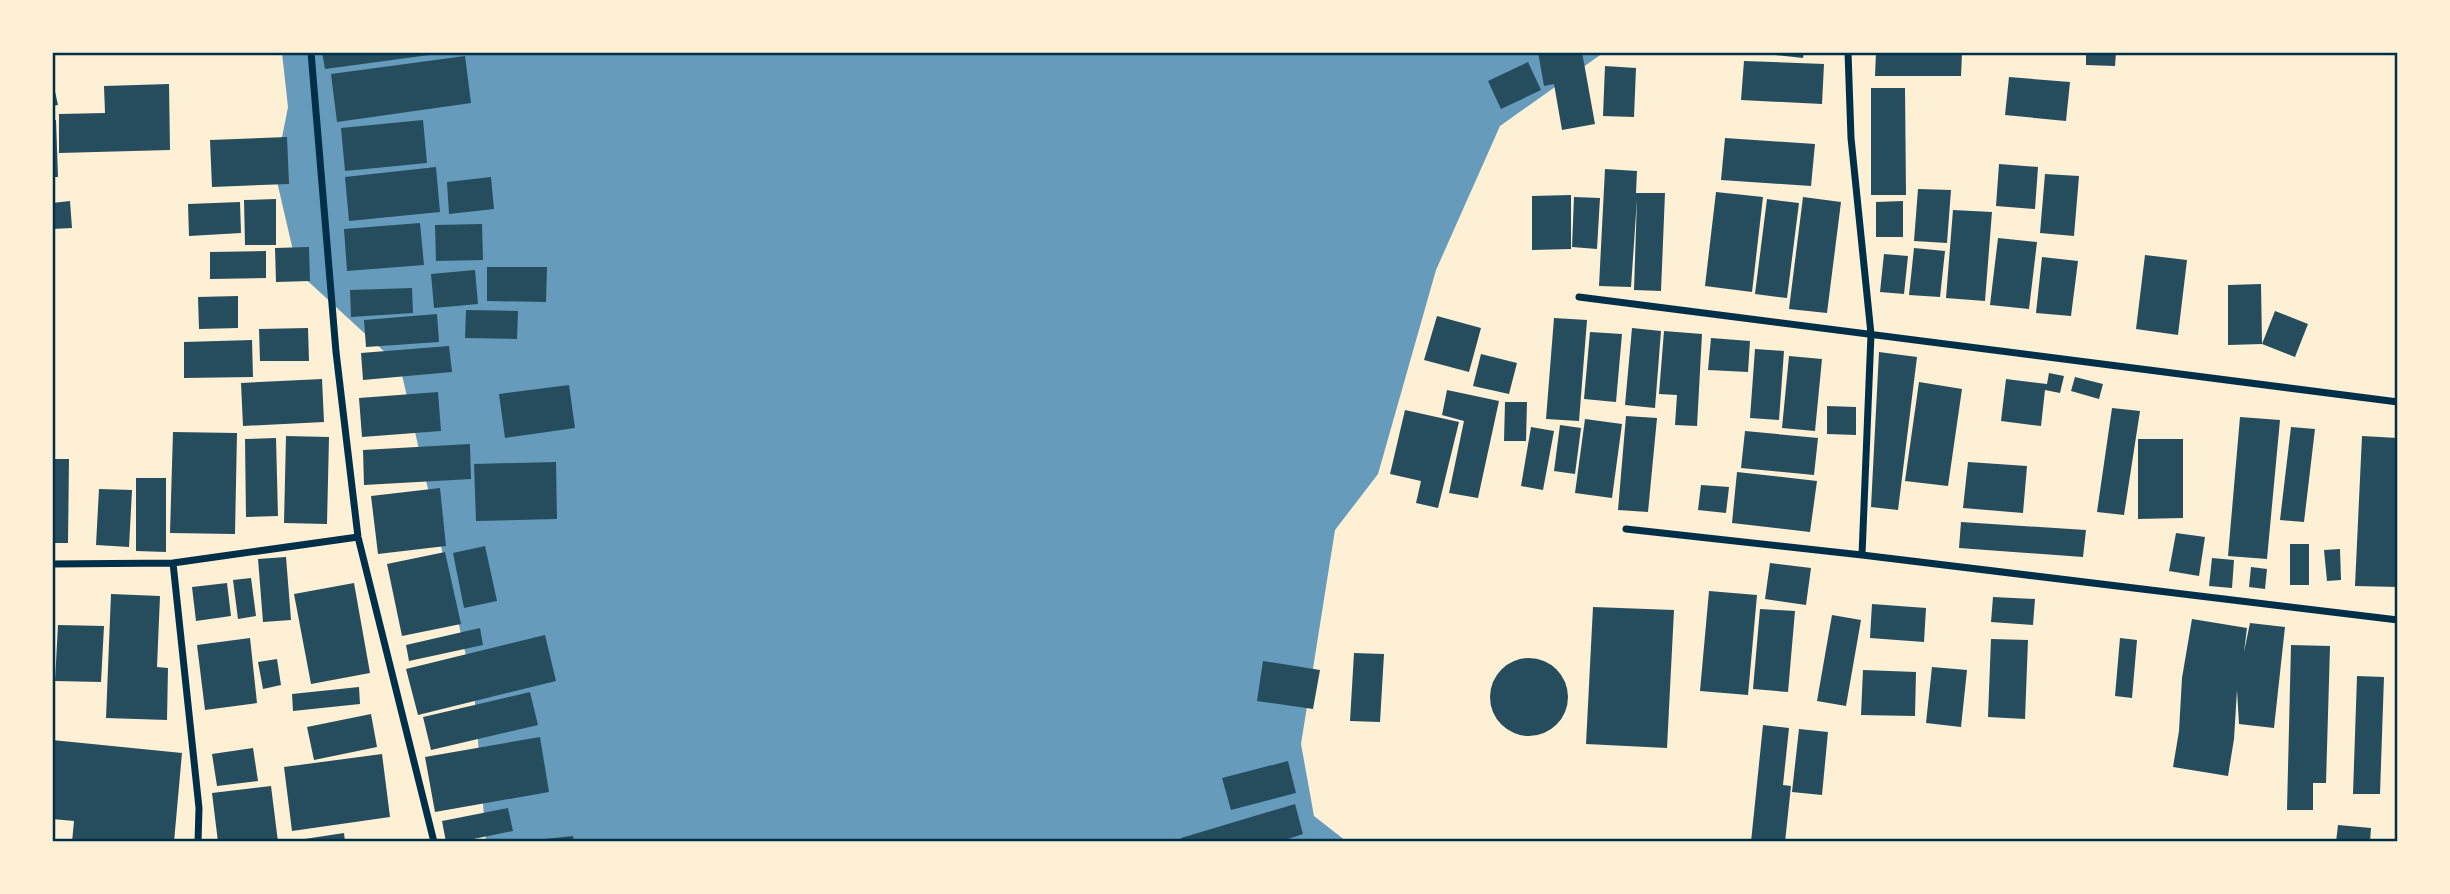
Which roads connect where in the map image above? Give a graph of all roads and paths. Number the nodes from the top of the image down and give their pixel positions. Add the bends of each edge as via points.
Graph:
1 (311, 52) edge
2 (1848, 52) edge
3 (1579, 297) dead end
4 (1871, 334) junction
5 (2398, 402) edge
6 (1626, 529) dead end
7 (358, 537) junction
8 (1862, 555) junction
9 (173, 563) junction
10 (52, 564) edge
11 (2398, 620) edge
12 (198, 842) edge
13 (434, 842) edge

1 - 7 street
2 - 4 street via 1851,138
3 - 4 street
4 - 5 street
4 - 8 street
6 - 8 street
7 - 9 street
7 - 13 street
8 - 11 street
9 - 10 street
9 - 12 street via 199,808

